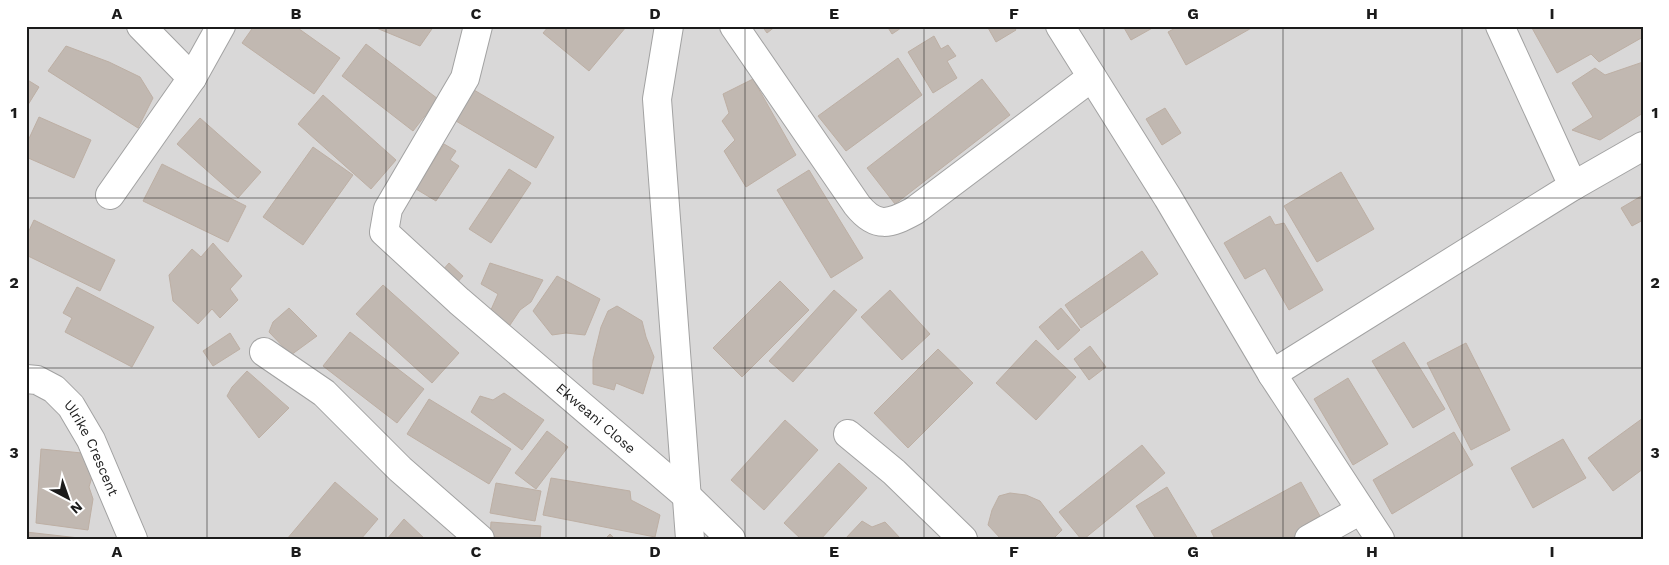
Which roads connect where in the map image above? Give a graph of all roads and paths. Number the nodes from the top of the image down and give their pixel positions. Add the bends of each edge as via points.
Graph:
1 (141, 26) edge
2 (221, 26) edge
3 (478, 26) edge
4 (669, 26) edge
5 (734, 26) edge
6 (1060, 26) edge
7 (1500, 26) edge
8 (1092, 77) junction
9 (192, 78) junction
10 (1643, 146) edge
11 (1573, 186) junction
12 (110, 195) dead end
13 (264, 352) dead end
14 (1272, 374) junction
15 (26, 379) edge
16 (848, 434) dead end
17 (686, 496) junction
18 (1361, 510) junction
19 (133, 539) edge
20 (480, 539) edge
21 (690, 539) edge
22 (731, 539) edge
23 (963, 539) edge
24 (1309, 539) edge
25 (1380, 539) edge

1 - 9 street
2 - 9 street
3 - 17 street, Ekweani Close via 465,78 388,209 384,232 459,301
4 - 17 street via 657,100
5 - 8 street via 857,205 867,217 880,222 897,220 914,211
6 - 8 street
7 - 11 street
8 - 14 street
9 - 12 street
10 - 11 street
11 - 14 street
13 - 20 street via 324,393 400,470
14 - 18 street
15 - 19 street, Ulrike Crescent via 37,380 54,389 71,406 91,440
16 - 23 street via 894,472
17 - 21 street
17 - 22 street, Ekweani Close
18 - 24 street
18 - 25 street

